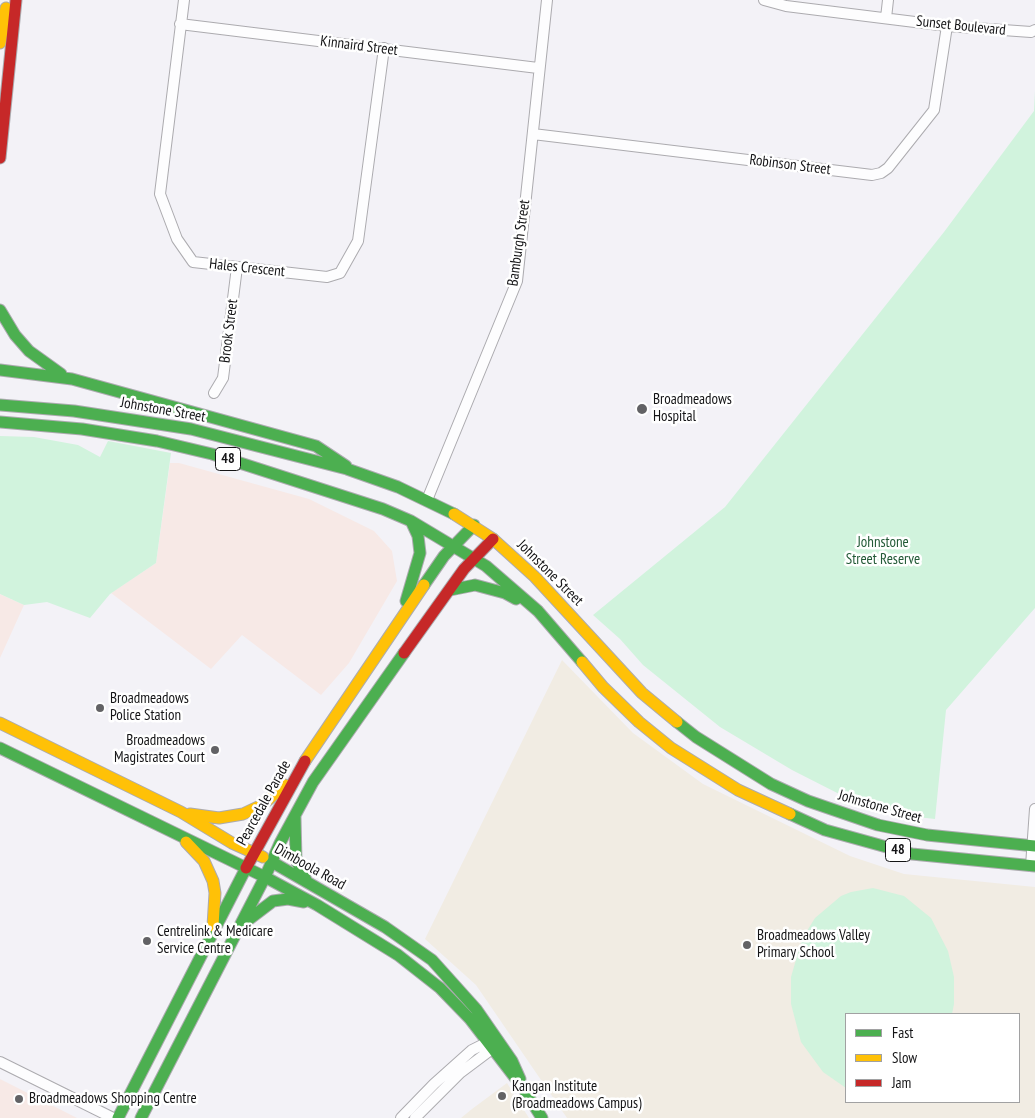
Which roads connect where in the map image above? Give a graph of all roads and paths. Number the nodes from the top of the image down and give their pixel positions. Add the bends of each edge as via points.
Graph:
1 (8, 0) edge
2 (16, 0) edge
3 (184, 0) edge
4 (547, 0) edge
5 (764, 0) edge
6 (888, 0) edge
7 (886, 18) junction
8 (180, 24) junction
9 (947, 26) junction
10 (1035, 30) edge
11 (0, 43) edge
12 (384, 48) junction
13 (538, 68) junction
14 (533, 134) junction
15 (0, 158) edge
16 (237, 267) junction
17 (0, 310) edge
18 (0, 370) edge
19 (72, 379) junction
20 (214, 393) dead end
21 (0, 405) edge
22 (0, 422) edge
23 (268, 449) junction
24 (366, 474) junction
25 (345, 495) junction
26 (427, 500) junction
27 (411, 521) junction
28 (474, 525) junction
29 (493, 539) junction
30 (452, 545) junction
31 (473, 558) junction
32 (450, 590) junction
33 (538, 611) junction
34 (395, 628) junction
35 (348, 695) junction
36 (367, 707) junction
37 (0, 723) edge
38 (0, 748) edge
39 (294, 777) junction
40 (1035, 809) edge
41 (181, 812) junction
42 (295, 813) junction
43 (865, 821) junction
44 (185, 840) junction
45 (860, 841) junction
46 (1034, 846) edge
47 (253, 853) junction
48 (272, 862) junction
49 (1033, 866) edge
50 (246, 868) junction
51 (265, 876) junction
52 (308, 882) junction
53 (317, 905) junction
54 (240, 928) junction
55 (212, 934) junction
56 (406, 941) junction
57 (398, 955) junction
58 (491, 1043) junction
59 (0, 1062) edge
60 (113, 1118) edge
61 (118, 1118) edge
62 (141, 1118) edge
63 (401, 1118) edge
64 (415, 1118) edge
65 (542, 1118) edge

1 - 11 main road
2 - 15 main road
3 - 8 street, Hales Crescent
4 - 13 street, Bamburgh Street
5 - 7 street, Sunset Boulevard via 786,6
6 - 7 street
7 - 9 street, Sunset Boulevard
8 - 12 street, Kinnaird Street
8 - 16 street, Hales Crescent via 160,194 177,239 193,262
9 - 10 street, Sunset Boulevard
9 - 14 street, Robinson Street via 934,110 881,173 872,175
12 - 13 street, Kinnaird Street
12 - 16 street, Hales Crescent via 358,242 340,273 327,278
13 - 14 street, Bamburgh Street
14 - 26 street, Bamburgh Street via 517,281
16 - 20 street, Brook Street via 223,378
17 - 19 main road via 29,351
18 - 19 main road
19 - 24 main road via 318,447 342,464
21 - 23 main road, Johnstone Street / 48 via 149,421
22 - 25 main road, 48 via 82,429 157,442 212,454
23 - 24 main road, Johnstone Street / 48
23 - 25 main road via 265,455 270,461 318,476
24 - 26 main road, Johnstone Street / 48
25 - 27 main road, 48
26 - 28 main road, Johnstone Street / 48
27 - 30 main road, 48
27 - 34 main road via 418,536 420,553 411,589
28 - 29 main road, Johnstone Street / 48
28 - 30 main road, Pearcedale Parade
29 - 31 main road
29 - 43 main road, Johnstone Street / 48 via 540,582 642,693 696,737 771,784
30 - 31 main road, 48
30 - 34 main road, Pearcedale Parade
31 - 32 main road
31 - 33 main road, 48
32 - 33 main road via 475,585 486,587 505,593
32 - 36 main road
33 - 45 main road, 48 via 603,687 671,748 738,790 817,826
34 - 35 main road, Pearcedale Parade
35 - 36 main road
35 - 39 main road, Pearcedale Parade
36 - 42 main road via 313,782
37 - 41 main road, Dimboola Road
38 - 44 main road, Dimboola Road
39 - 41 main road via 262,806 243,814 211,818
39 - 47 main road, Pearcedale Parade
40 - 46 street
41 - 47 main road, Dimboola Road
42 - 48 main road
42 - 52 main road via 296,860
43 - 45 main road
43 - 46 main road, Johnstone Street / 48 via 926,835
44 - 50 main road, Dimboola Road
44 - 55 main road via 204,861 213,881 215,909
45 - 49 main road, 48 via 912,854
46 - 49 street
47 - 48 main road, Dimboola Road
47 - 50 main road, Pearcedale Parade
48 - 51 main road
48 - 52 main road, Dimboola Road
50 - 51 main road, Dimboola Road
50 - 55 main road, Pearcedale Parade
51 - 53 main road, Dimboola Road
51 - 54 main road
52 - 56 main road, Dimboola Road
53 - 54 main road via 288,899 273,901 260,908
53 - 57 main road, Dimboola Road
54 - 62 main road
55 - 61 main road, Pearcedale Parade
56 - 57 main road
56 - 58 main road, Dimboola Road via 432,960 460,990
57 - 58 main road, Dimboola Road via 450,998
58 - 63 street via 472,1050
58 - 64 street
58 - 65 main road, Dimboola Road via 512,1061 523,1088
59 - 60 street

